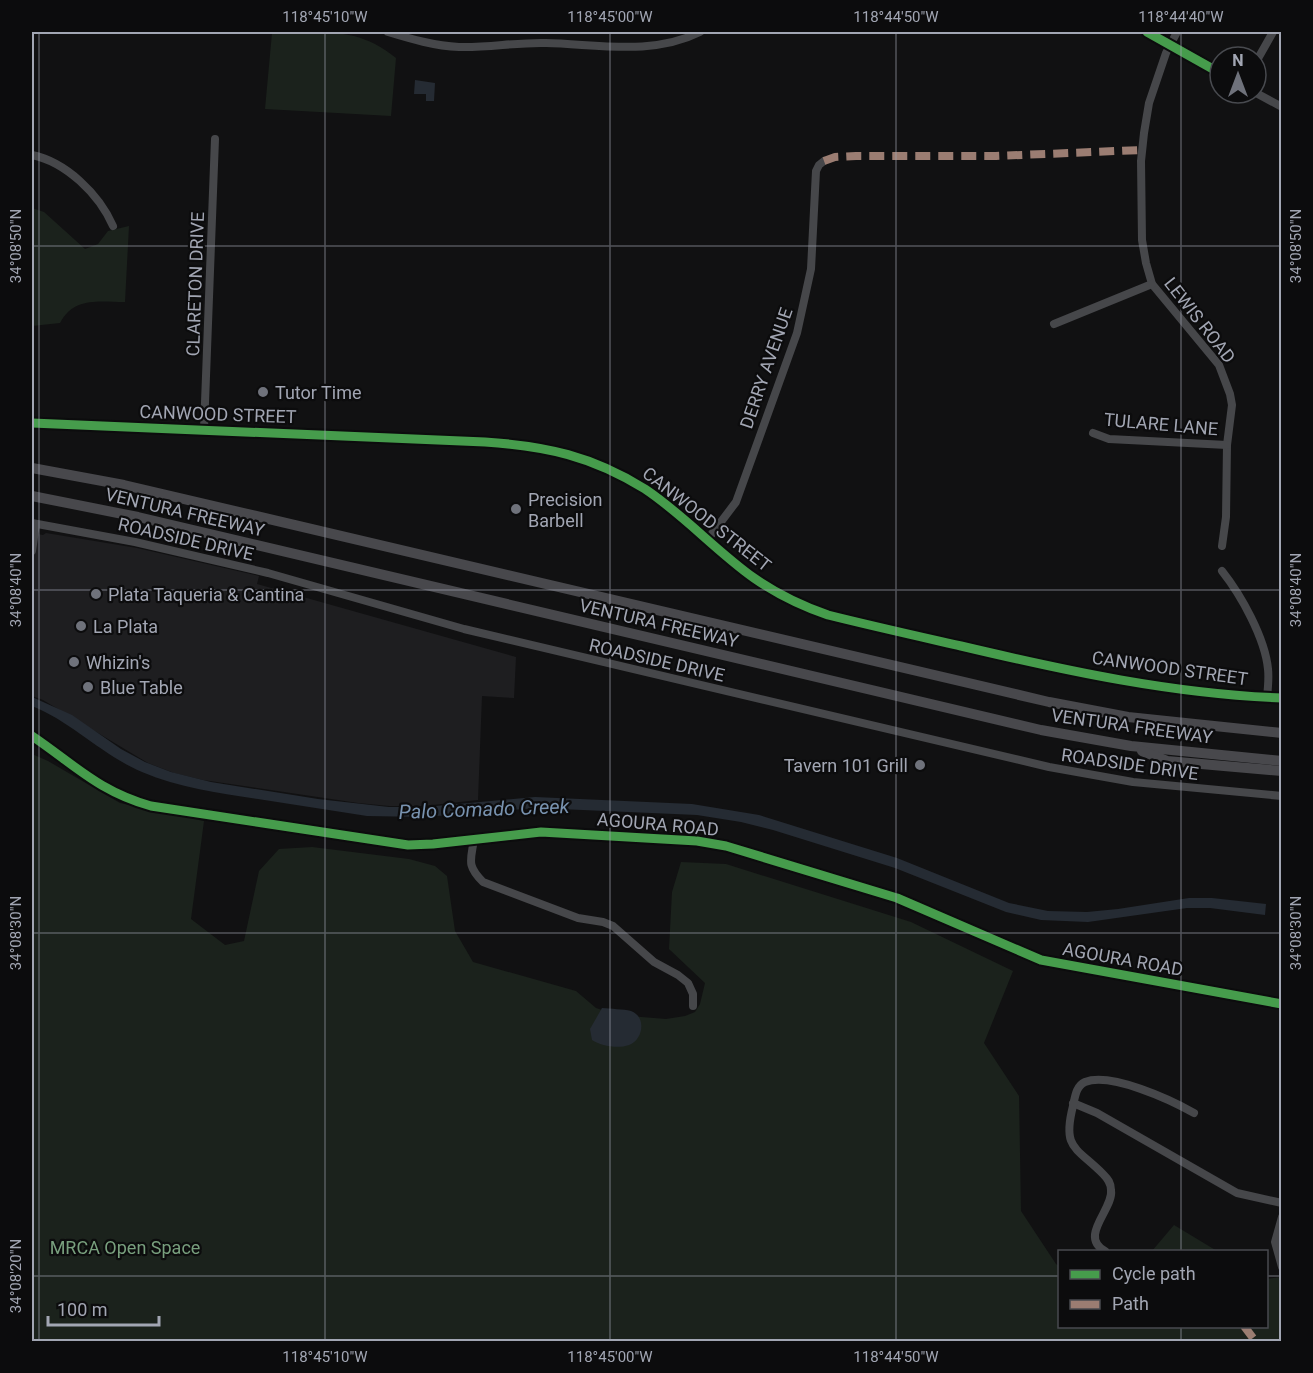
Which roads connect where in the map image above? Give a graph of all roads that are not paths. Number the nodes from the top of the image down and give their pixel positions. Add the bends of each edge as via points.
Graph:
1 (388, 32) edge
2 (700, 32) edge
3 (1148, 32) edge
4 (1177, 32) edge
5 (1171, 45) junction
6 (1208, 66) edge
7 (215, 140) dead end
8 (32, 155) edge
9 (824, 161) dead end
10 (113, 226) dead end
11 (1152, 284) junction
12 (1054, 324) dead end
13 (32, 423) edge
14 (204, 429) junction
15 (1093, 433) dead end
16 (1227, 445) junction
17 (32, 468) edge
18 (32, 496) edge
19 (34, 523) edge
20 (708, 539) junction
21 (1222, 546) dead end
22 (32, 551) edge
23 (1222, 571) dead end
24 (1267, 697) junction
25 (1281, 698) edge
26 (1281, 733) edge
27 (32, 736) edge
28 (1131, 746) junction
29 (1281, 761) edge
30 (1281, 771) edge
31 (1281, 796) edge
32 (474, 839) junction
33 (1281, 1004) edge
34 (693, 1006) dead end
35 (1073, 1103) junction
36 (1194, 1113) dead end
37 (1281, 1203) edge
38 (1281, 1217) edge
39 (1104, 1250) edge
40 (1281, 1268) edge

1 - 2 street via 457,47 545,43 657,45
3 - 5 street
4 - 5 street, LEWIS ROAD
5 - 6 street
5 - 11 street, LEWIS ROAD via 1149,103 1141,150 1142,240
7 - 14 street, CLARETON DRIVE
8 - 10 street via 62,167 80,182
9 - 20 street, DERRY AVENUE via 816,171 811,269 797,333 736,502
11 - 12 street
11 - 16 street, LEWIS ROAD via 1223,372 1232,405
13 - 14 street, CANWOOD STREET
14 - 20 street, CANWOOD STREET via 548,448 629,480
15 - 16 street, TULARE LANE via 1109,439
16 - 21 street, LEWIS ROAD
17 - 26 highway, VENTURA FREEWAY via 124,485 1049,702 1128,717
18 - 28 highway, VENTURA FREEWAY via 138,517 1041,730
19 - 22 street
19 - 31 street, ROADSIDE DRIVE via 268,573 464,629 1041,765 1133,782
20 - 24 street, CANWOOD STREET via 756,579 789,599 828,615 1096,676
23 - 24 street via 1239,592 1265,654
24 - 25 street, CANWOOD STREET
27 - 32 main road, AGOURA ROAD via 110,791 151,806 408,845
28 - 29 highway, VENTURA FREEWAY
28 - 30 highway via 1167,761
32 - 33 main road, AGOURA ROAD via 541,832 697,840 897,898 1041,960
32 - 34 street via 471,863 483,882 578,918 613,926 654,962 688,983
35 - 36 street via 1083,1083 1109,1082 1148,1091
35 - 37 street via 1238,1193
35 - 39 street via 1070,1142 1109,1181 1112,1189 1095,1232 1098,1245
38 - 40 street via 1275,1242

